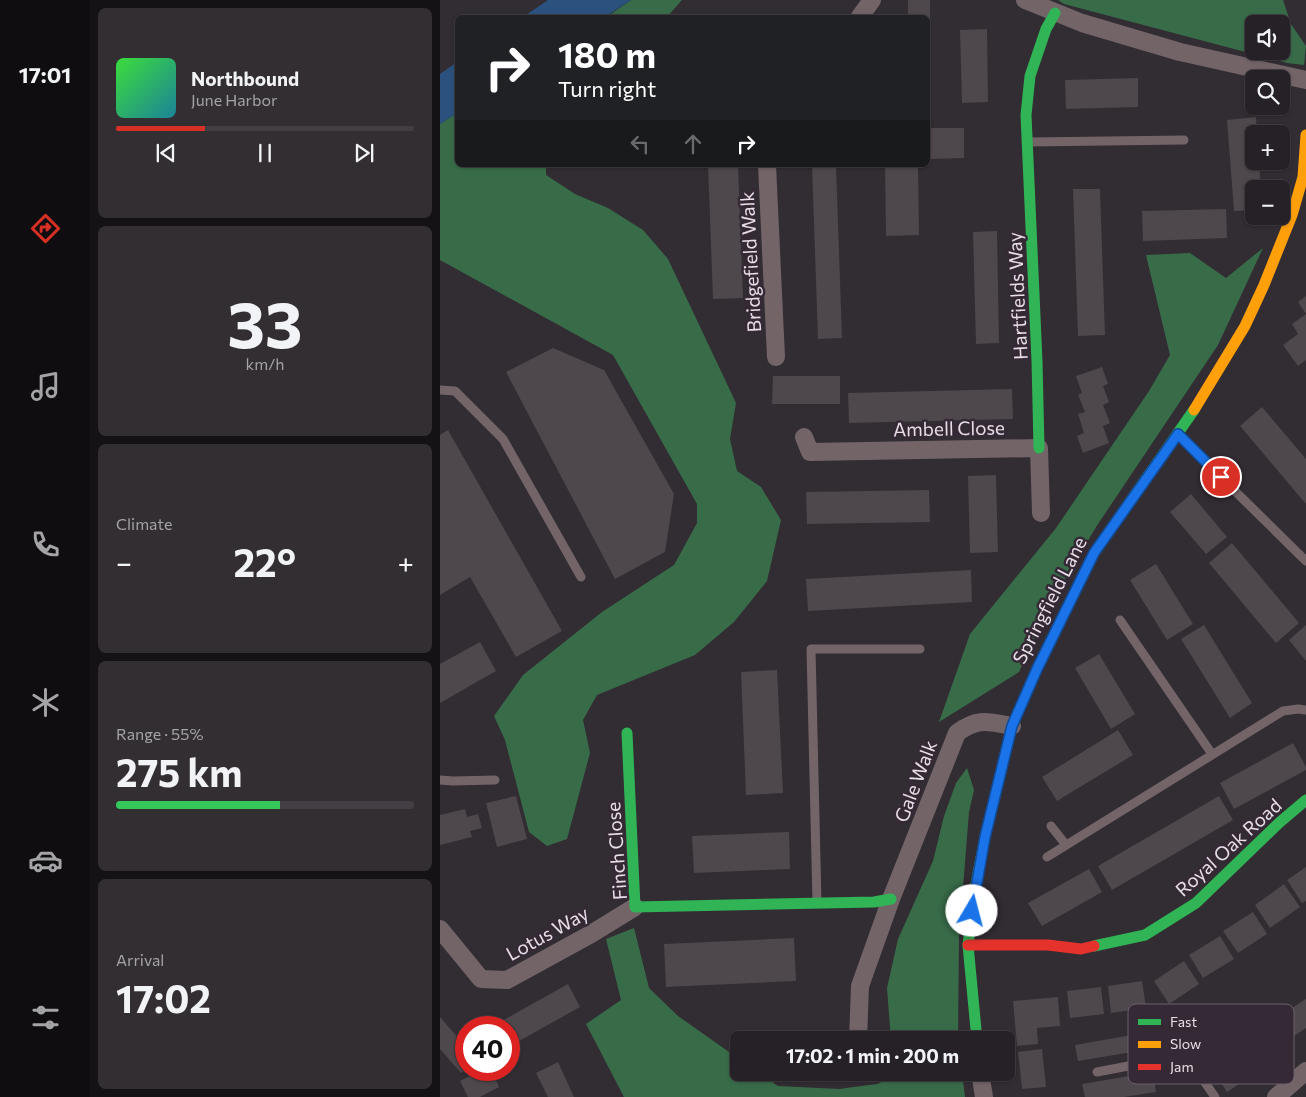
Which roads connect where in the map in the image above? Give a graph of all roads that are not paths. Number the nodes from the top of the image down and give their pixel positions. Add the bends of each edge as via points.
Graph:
1 (872, 0) edge
2 (1025, 0) edge
3 (1055, 13) junction
4 (861, 15) edge
5 (1306, 80) edge
6 (1306, 135) edge
7 (1184, 140) dead end
8 (1027, 142) junction
9 (766, 167) edge
10 (776, 357) dead end
11 (440, 390) edge
12 (1178, 434) junction
13 (804, 436) dead end
14 (1039, 448) junction
15 (1040, 513) dead end
16 (1306, 561) edge
17 (581, 577) dead end
18 (1120, 620) dead end
19 (920, 649) dead end
20 (1306, 710) edge
21 (1012, 726) junction
22 (627, 733) dead end
23 (1212, 754) junction
24 (440, 780) edge
25 (495, 780) dead end
26 (1306, 800) edge
27 (1051, 826) dead end
28 (1066, 845) junction
29 (1046, 857) dead end
30 (891, 899) junction
31 (817, 903) junction
32 (635, 907) junction
33 (440, 929) edge
34 (968, 945) junction
35 (858, 1031) edge
36 (976, 1031) edge
37 (1128, 1066) edge
38 (1306, 1071) edge
39 (1097, 1072) dead end
40 (981, 1081) edge
41 (1294, 1081) edge
42 (1206, 1084) edge
43 (1291, 1084) edge
44 (984, 1097) edge
45 (1215, 1097) edge
46 (1276, 1097) edge

1 - 4 street
2 - 3 street
3 - 5 street via 1180,52
3 - 8 street, Hartfields Way via 1030,76
6 - 12 street, Springfield Lane via 1303,177 1264,285 1245,326 1196,410
7 - 8 lane
8 - 14 street, Hartfields Way
9 - 10 street, Bridgefield Walk
11 - 17 lane via 455,391 503,439
12 - 16 lane
12 - 21 street, Springfield Lane via 1094,553
13 - 14 street, Ambell Close via 810,452
14 - 15 street
18 - 23 lane
19 - 31 lane via 812,649
20 - 23 lane via 1283,711
21 - 30 street, Gale Walk via 982,721 957,733
21 - 34 street, Springfield Lane via 985,837
22 - 32 street, Finch Close
23 - 28 lane
24 - 25 lane
26 - 34 street, Royal Oak Road via 1196,903 1145,935 1081,949
27 - 28 lane
28 - 29 lane
30 - 31 street
30 - 35 street, Gale Walk via 860,986
31 - 32 street, Finch Close
32 - 33 street, Lotus Way via 507,980 481,979
34 - 36 street, Springfield Lane
37 - 39 lane
38 - 41 street
40 - 44 street
42 - 45 lane
43 - 46 street

